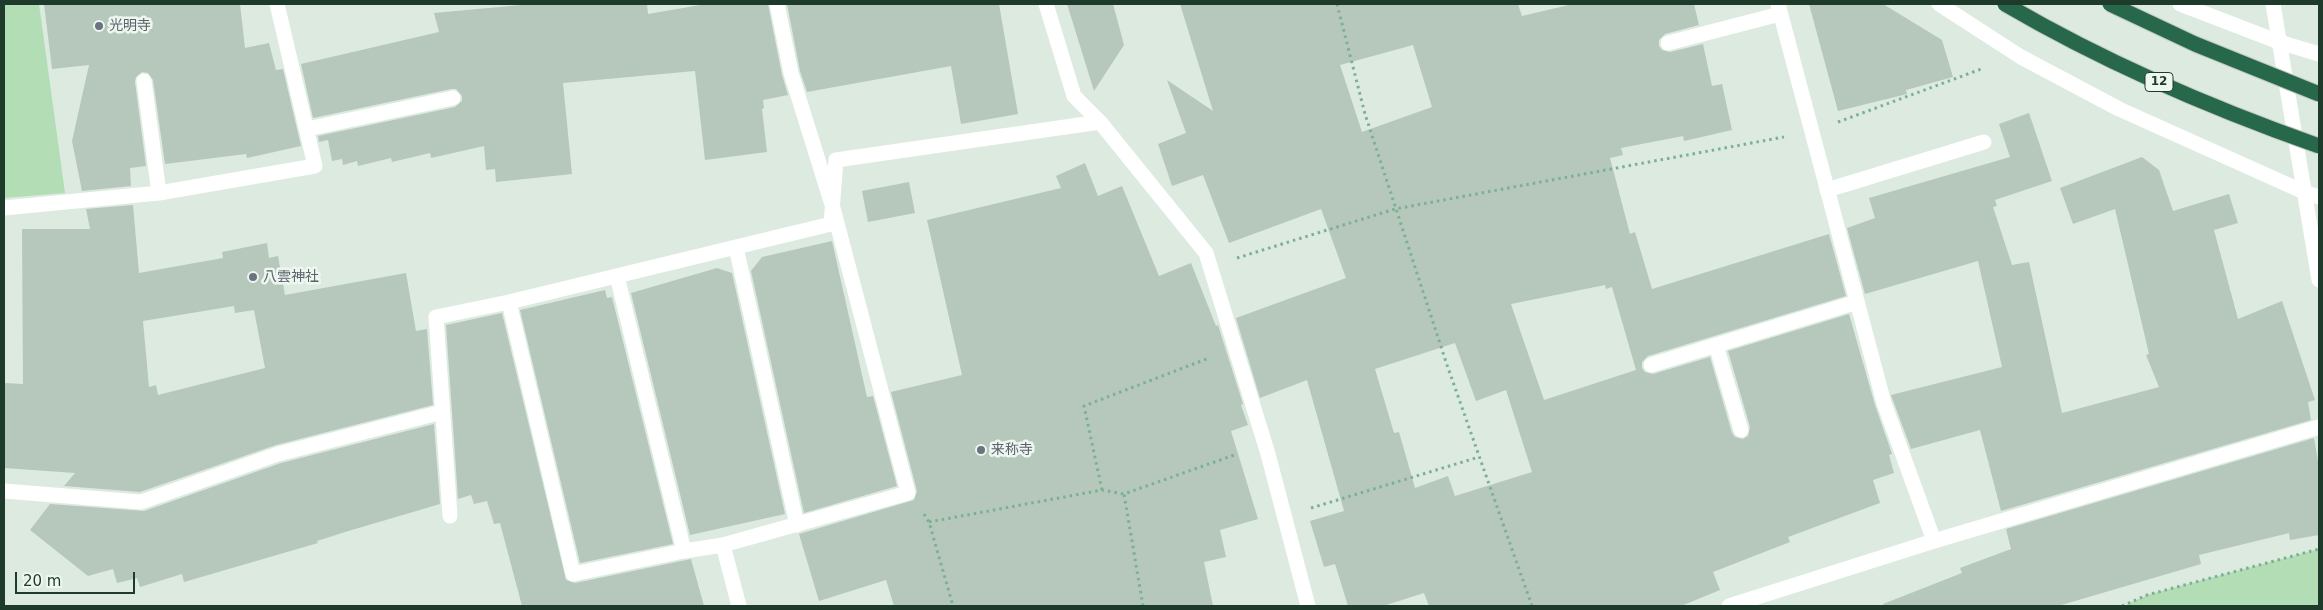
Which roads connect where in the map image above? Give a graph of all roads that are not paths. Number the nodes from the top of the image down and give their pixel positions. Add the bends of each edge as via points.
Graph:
1 (277, 4) edge
2 (777, 4) edge
3 (1046, 4) edge
4 (1939, 4) edge
5 (2005, 4) edge
6 (2110, 4) edge
7 (2180, 4) edge
8 (2273, 4) edge
9 (1779, 9) edge
10 (2279, 42) junction
11 (1668, 43) dead end
12 (2319, 54) edge
13 (144, 81) dead end
14 (2319, 94) edge
15 (453, 98) dead end
16 (1100, 122) junction
17 (307, 129) junction
18 (1984, 142) dead end
19 (2319, 146) edge
20 (1827, 190) junction
21 (2304, 192) junction
22 (159, 193) junction
23 (2319, 197) edge
24 (4, 208) edge
25 (833, 208) junction
26 (736, 247) junction
27 (617, 276) junction
28 (2319, 280) edge
29 (509, 302) junction
30 (1857, 302) junction
31 (1716, 345) junction
32 (1651, 365) dead end
33 (442, 412) junction
34 (2319, 427) edge
35 (1741, 430) dead end
36 (4, 491) edge
37 (450, 516) dead end
38 (797, 525) junction
39 (1934, 541) junction
40 (723, 545) junction
41 (684, 551) junction
42 (739, 606) edge
43 (1308, 606) edge
44 (1729, 606) edge

1 - 17 street
2 - 25 street via 791,73
3 - 16 street via 1074,96
4 - 21 street via 2021,57 2120,110
5 - 19 highway, 12, bridge via 2051,31 2174,90
6 - 14 highway, bridge via 2195,44
7 - 10 street
8 - 10 street
9 - 11 street
9 - 20 street
10 - 12 street
10 - 21 street
13 - 22 street
15 - 17 street
16 - 25 street via 836,160
16 - 43 street via 1206,253 1264,444
17 - 22 street via 315,166
18 - 20 street
20 - 30 street
21 - 23 street
21 - 28 street
22 - 24 street
25 - 26 street via 831,224
25 - 38 street via 908,494
26 - 27 street
26 - 38 street
27 - 29 street
27 - 41 street
29 - 33 street via 436,317
29 - 41 street via 573,574
30 - 31 street
30 - 39 street via 1884,403
31 - 32 street
31 - 35 street
33 - 36 street via 278,454 140,502
33 - 37 street
34 - 39 street
38 - 40 street
39 - 44 street
40 - 41 street
40 - 42 street

